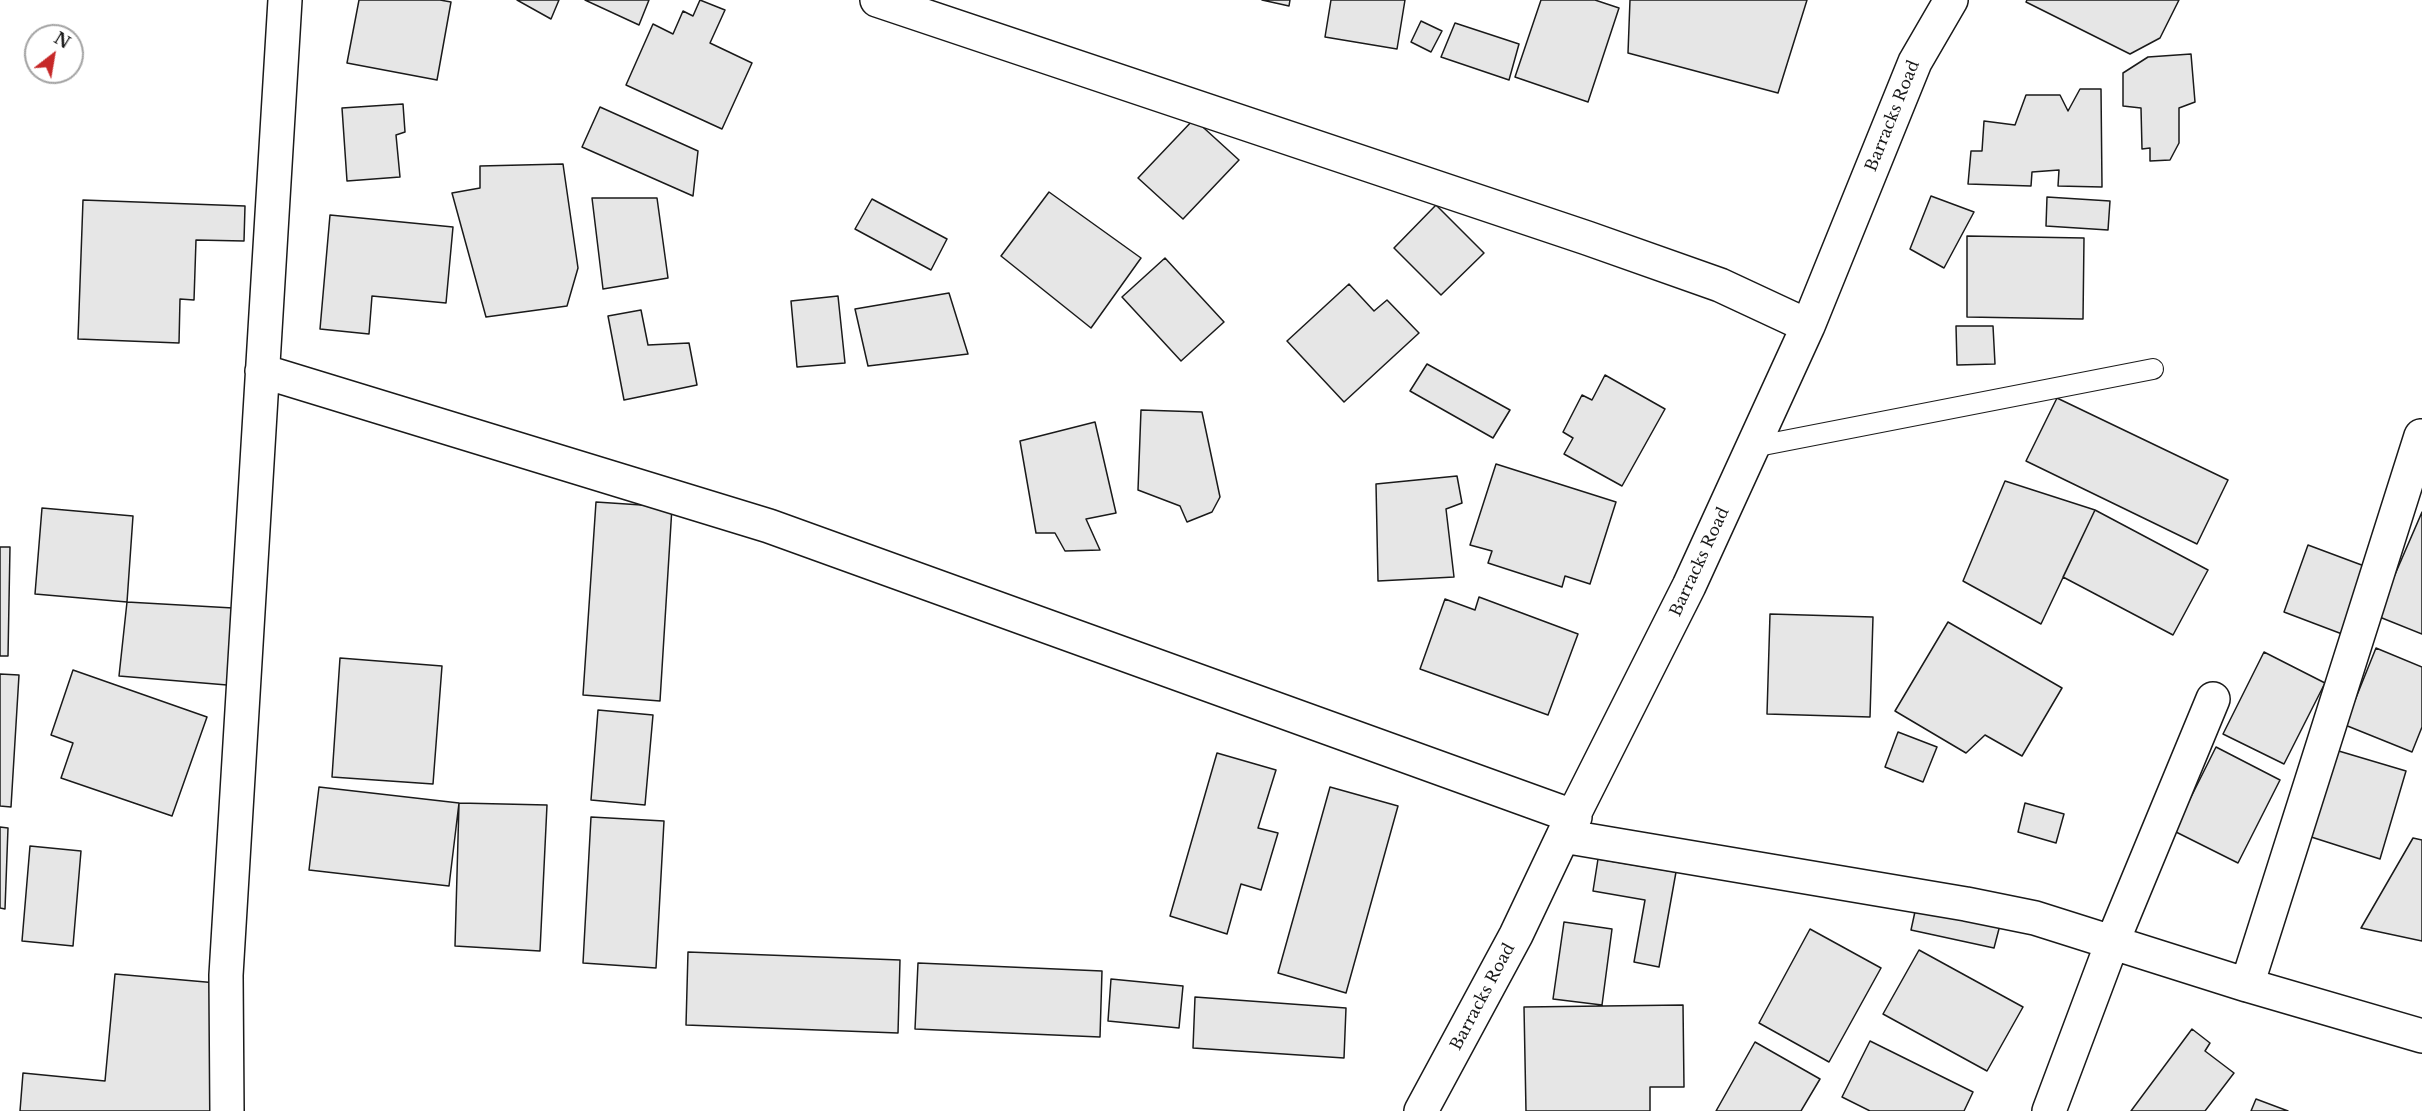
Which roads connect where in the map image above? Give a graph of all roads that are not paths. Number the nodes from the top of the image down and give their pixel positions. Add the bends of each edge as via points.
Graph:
1 (285, 0) edge
2 (877, 0) edge
3 (1951, 0) edge
4 (1808, 326) junction
5 (2153, 369) dead end
6 (262, 371) junction
7 (2421, 436) edge
8 (1753, 447) junction
9 (2213, 699) dead end
10 (1569, 826) junction
11 (2112, 944) junction
12 (2247, 985) junction
13 (2422, 1036) edge
14 (227, 1111) edge
15 (1421, 1111) edge
16 (2049, 1111) edge

1 - 6 street
2 - 4 street via 1587,238 1720,285
3 - 4 street, Barracks Road via 1915,62
4 - 8 street, Barracks Road
5 - 8 lane
6 - 10 street via 769,526
6 - 14 street via 226,975
7 - 12 street
8 - 10 street, Barracks Road via 1689,586
9 - 11 street
10 - 11 street via 2035,918
10 - 15 street, Barracks Road via 1516,935
11 - 12 street
11 - 16 street
12 - 13 street

